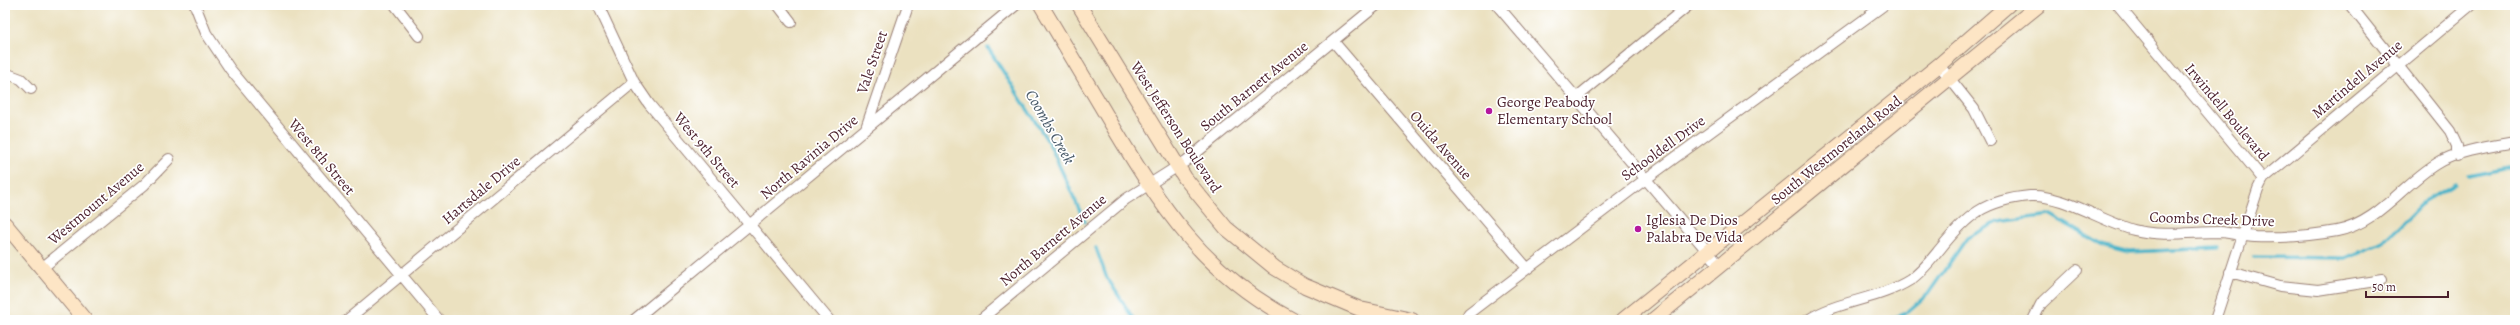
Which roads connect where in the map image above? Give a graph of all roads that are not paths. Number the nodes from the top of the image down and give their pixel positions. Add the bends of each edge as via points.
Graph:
1 (195, 5) edge
2 (395, 5) edge
3 (778, 5) edge
4 (908, 5) edge
5 (1016, 5) edge
6 (1041, 5) edge
7 (1079, 5) edge
8 (1377, 5) edge
9 (1497, 5) edge
10 (1689, 5) edge
11 (1884, 5) edge
12 (2008, 5) edge
13 (2040, 5) edge
14 (2118, 5) edge
15 (2350, 5) edge
16 (2471, 5) edge
17 (600, 6) edge
18 (790, 22) dead end
19 (419, 36) dead end
20 (1333, 41) junction
21 (2398, 64) junction
22 (1939, 65) junction
23 (5, 73) edge
24 (1951, 79) junction
25 (634, 82) junction
26 (31, 89) dead end
27 (1577, 97) junction
28 (866, 129) junction
29 (1990, 141) dead end
30 (2515, 142) edge
31 (2457, 156) junction
32 (169, 159) dead end
33 (1177, 166) junction
34 (1646, 179) junction
35 (2263, 179) junction
36 (1147, 184) junction
37 (5, 224) edge
38 (750, 225) junction
39 (2242, 235) junction
40 (1708, 251) junction
41 (1720, 266) junction
42 (42, 268) junction
43 (1527, 268) junction
44 (2077, 270) dead end
45 (2230, 272) junction
46 (402, 276) junction
47 (2382, 280) dead end
48 (1668, 315) edge
49 (83, 320) edge
50 (347, 320) edge
51 (439, 320) edge
52 (634, 320) edge
53 (829, 320) edge
54 (980, 320) edge
55 (1293, 320) edge
56 (1412, 320) edge
57 (1465, 320) edge
58 (1624, 320) edge
59 (1653, 320) edge
60 (1808, 320) edge
61 (2033, 320) edge
62 (2215, 320) edge

1 - 46 street, West 8th Street via 206,33 230,69
2 - 19 street
3 - 18 street
4 - 28 street, Vale Street
5 - 28 street, North Ravinia Drive
6 - 36 main road
7 - 33 main road, West Jefferson Boulevard
8 - 20 street, South Barnett Avenue
9 - 27 street
10 - 27 street
11 - 34 street, Schooldell Drive
12 - 22 main road, South Westmoreland Road
13 - 24 main road, South Westmoreland Road
14 - 35 street, Irwindell Boulevard
15 - 21 street
16 - 21 street, Martindell Avenue
17 - 25 street, West 9th Street
20 - 33 street, South Barnett Avenue
20 - 43 street, Ouida Avenue
21 - 31 street via 2450,131 2457,146
21 - 35 street, Martindell Avenue
22 - 24 street
22 - 40 main road, South Westmoreland Road
23 - 26 street via 20,79
24 - 29 street via 1974,109
24 - 41 main road, South Westmoreland Road
25 - 38 street, West 9th Street via 649,104
25 - 46 street, Hartsdale Drive
27 - 34 street
28 - 38 street, North Ravinia Drive
30 - 31 street, Coombs Creek Drive
31 - 39 street, Coombs Creek Drive via 2439,162 2425,171 2386,206 2367,219 2340,230 2302,237
32 - 42 street, Westmount Avenue via 144,185
33 - 36 street, South Barnett Avenue
33 - 56 main road, West Jefferson Boulevard via 1201,200 1226,228 1275,268 1305,286 1342,303
34 - 40 street
34 - 43 street, Schooldell Drive
35 - 39 street, Irwindell Boulevard
36 - 54 street, North Barnett Avenue
36 - 55 main road via 1179,228 1216,267 1255,297
37 - 42 main road
38 - 52 street, North Ravinia Drive
38 - 53 street, West 9th Street
39 - 45 street, Irwindell Boulevard
39 - 60 street, Coombs Creek Drive via 2219,232 2149,233 2116,224 2052,198 2039,196 1994,203 1976,211 1961,223 1925,267 1907,282 1876,296 1831,309
40 - 41 street
40 - 58 main road, South Westmoreland Road
41 - 48 main road, South Westmoreland Road
42 - 49 main road
43 - 57 street, Schooldell Drive via 1468,313
44 - 61 street via 2041,304
45 - 47 street via 2280,286 2318,290
45 - 62 street, Irwindell Boulevard
46 - 50 street, Hartsdale Drive
46 - 51 street, West 8th Street
48 - 59 main road, South Westmoreland Road

